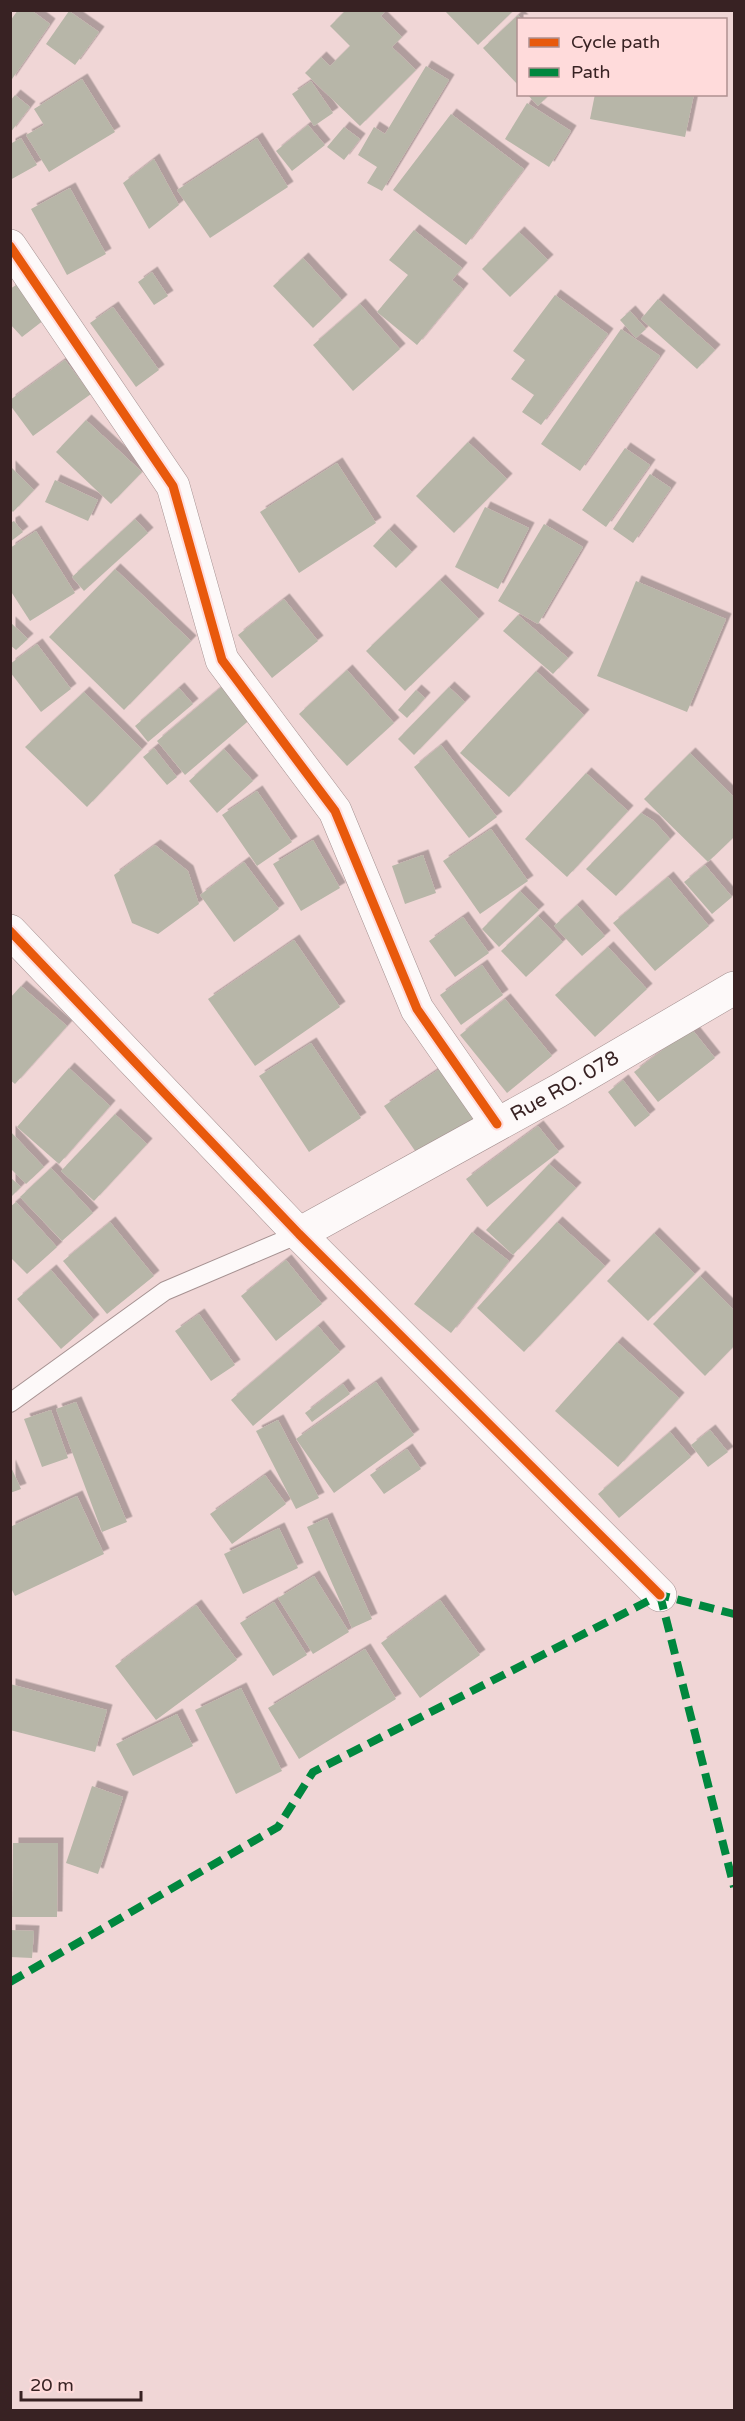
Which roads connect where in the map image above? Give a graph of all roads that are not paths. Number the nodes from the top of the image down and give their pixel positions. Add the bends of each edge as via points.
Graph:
1 (10, 246) edge
2 (10, 931) edge
3 (735, 988) edge
4 (497, 1124) junction
5 (299, 1234) junction
6 (10, 1403) edge
7 (660, 1595) dead end

1 - 4 street via 174,486 222,660 335,811 417,1009
2 - 5 street
3 - 4 street, Rue RO. 078
4 - 5 street, Rue RO. 078
5 - 6 lane via 165,1291
5 - 7 street

